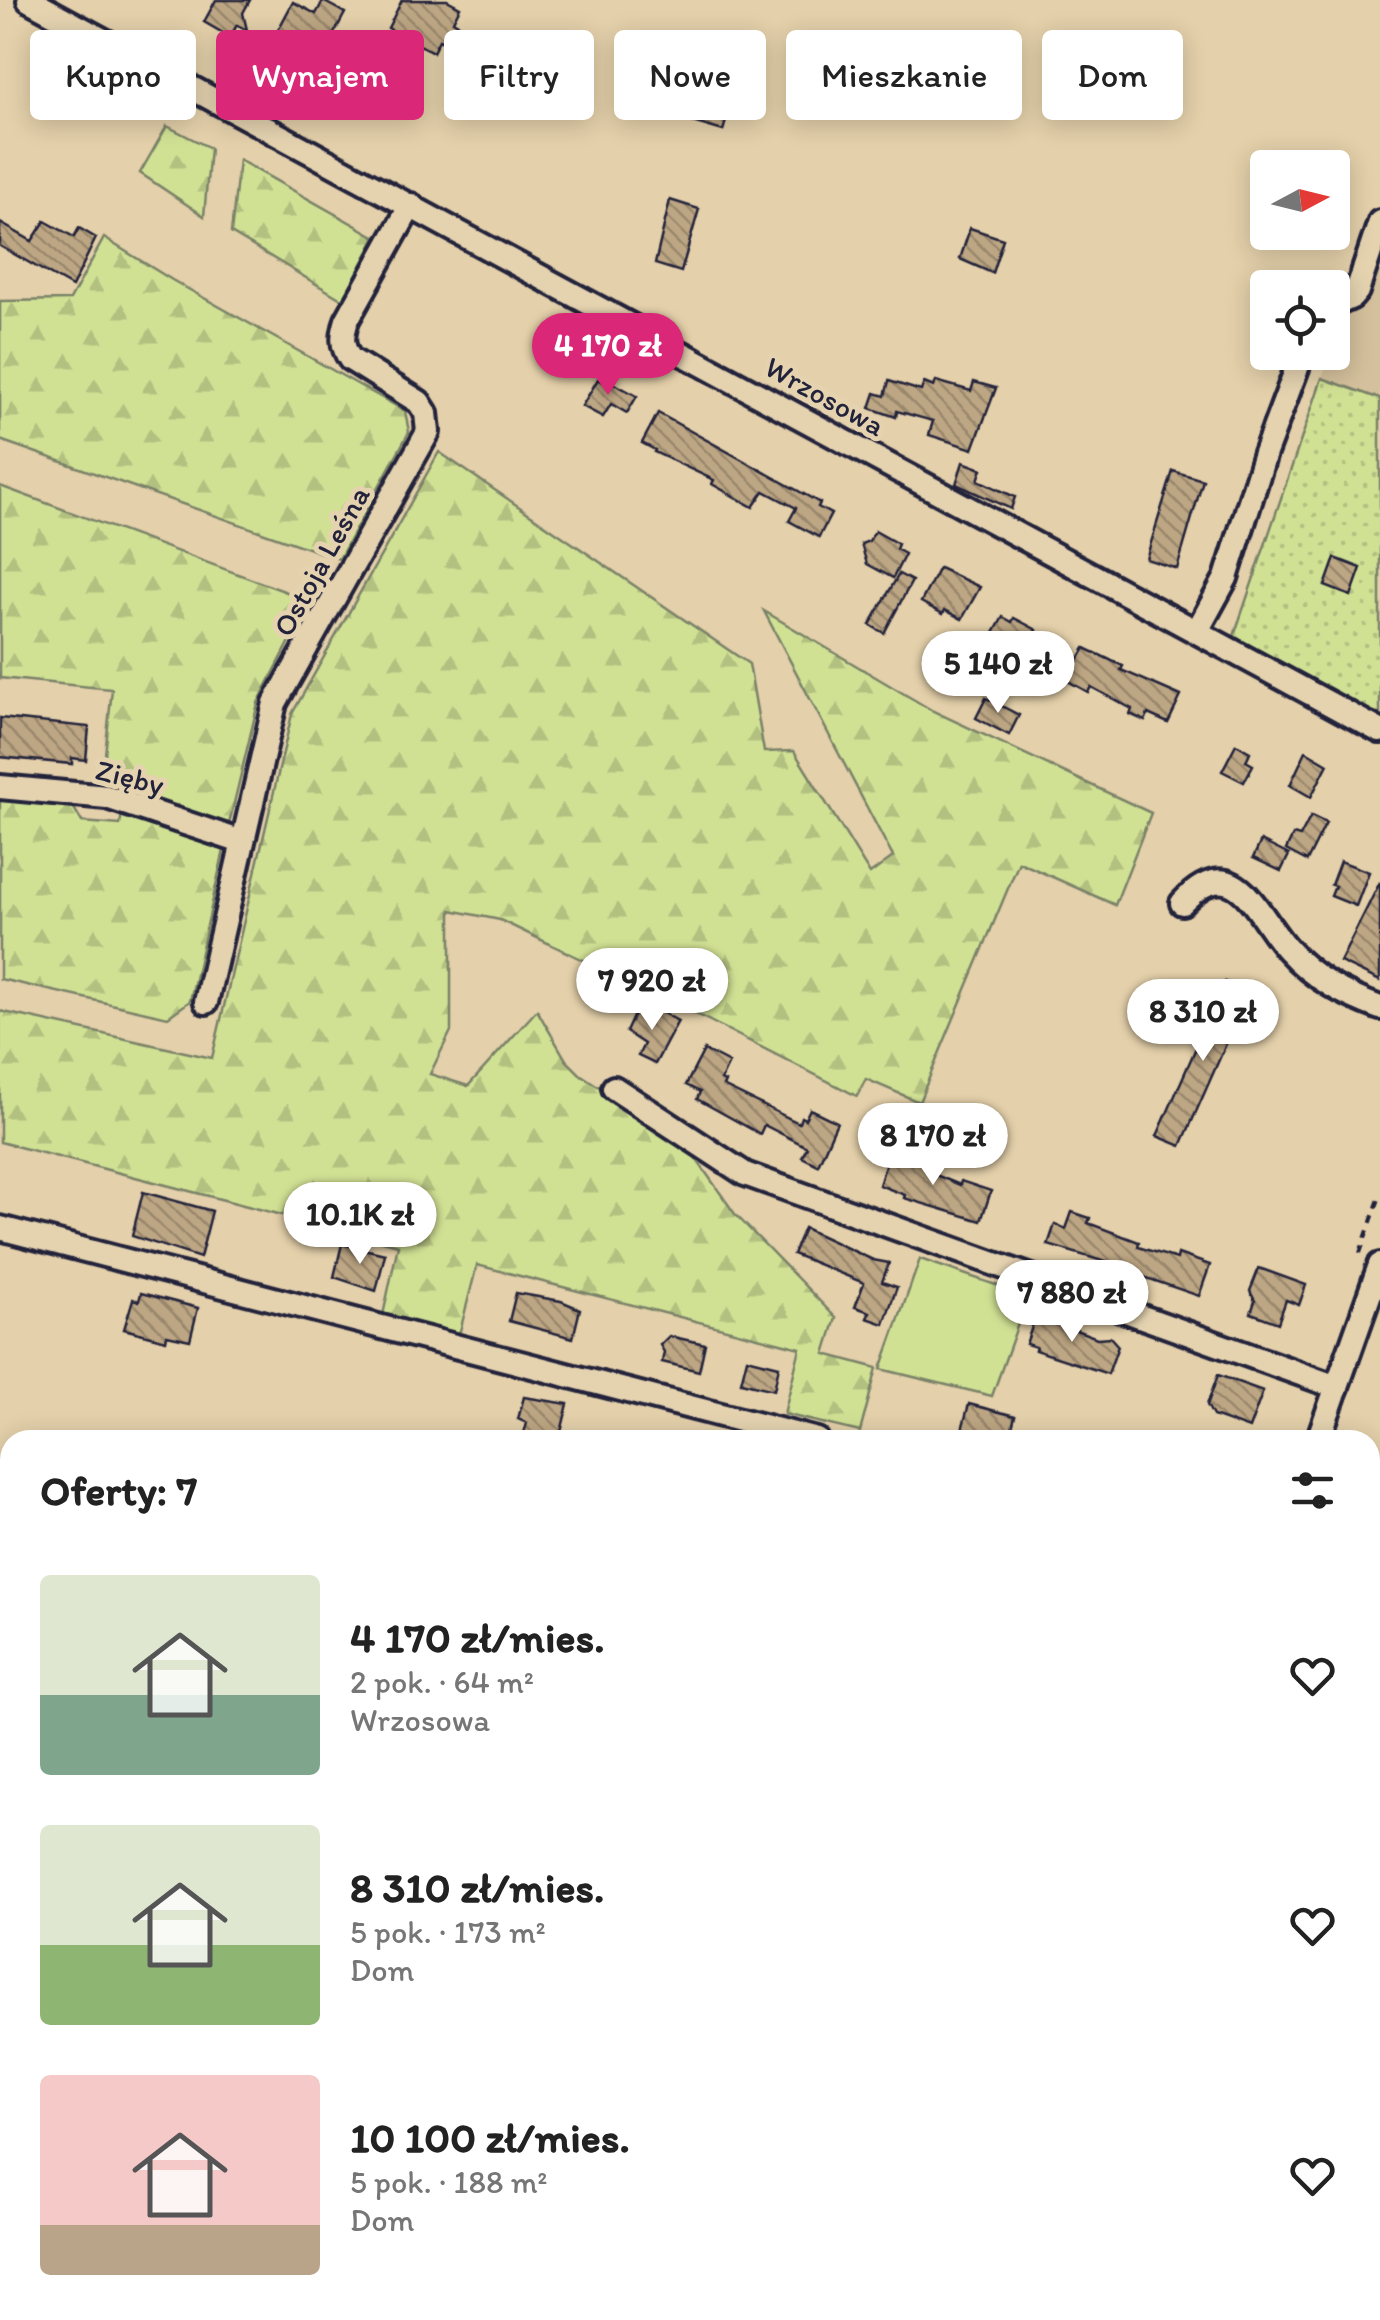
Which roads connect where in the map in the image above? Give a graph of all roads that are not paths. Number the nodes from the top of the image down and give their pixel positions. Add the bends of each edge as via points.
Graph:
1 (29, 0) edge
2 (411, 205) junction
3 (1380, 222) edge
4 (1350, 298) edge
5 (1295, 370) edge
6 (1197, 631) junction
7 (1380, 730) edge
8 (0, 787) edge
9 (242, 842) junction
10 (1182, 903) dead end
11 (206, 1002) dead end
12 (1380, 1008) edge
13 (614, 1088) dead end
14 (0, 1228) edge
15 (1380, 1265) edge
16 (1337, 1387) junction
17 (778, 1430) edge
18 (1322, 1430) edge

1 - 2 street, Wrzosowa
2 - 6 street, Wrzosowa
2 - 9 street, Ostoja Leśna via 342,336 350,359 420,402 428,432 276,703
3 - 4 street
5 - 6 street via 1226,578
6 - 7 street, Wrzosowa
8 - 9 street, Zięby via 107,797
9 - 11 street, Ostoja Leśna
10 - 12 street via 1197,887 1221,881 1244,890 1286,949 1316,977
13 - 16 street via 745,1174
14 - 17 street
15 - 16 street
16 - 18 street

